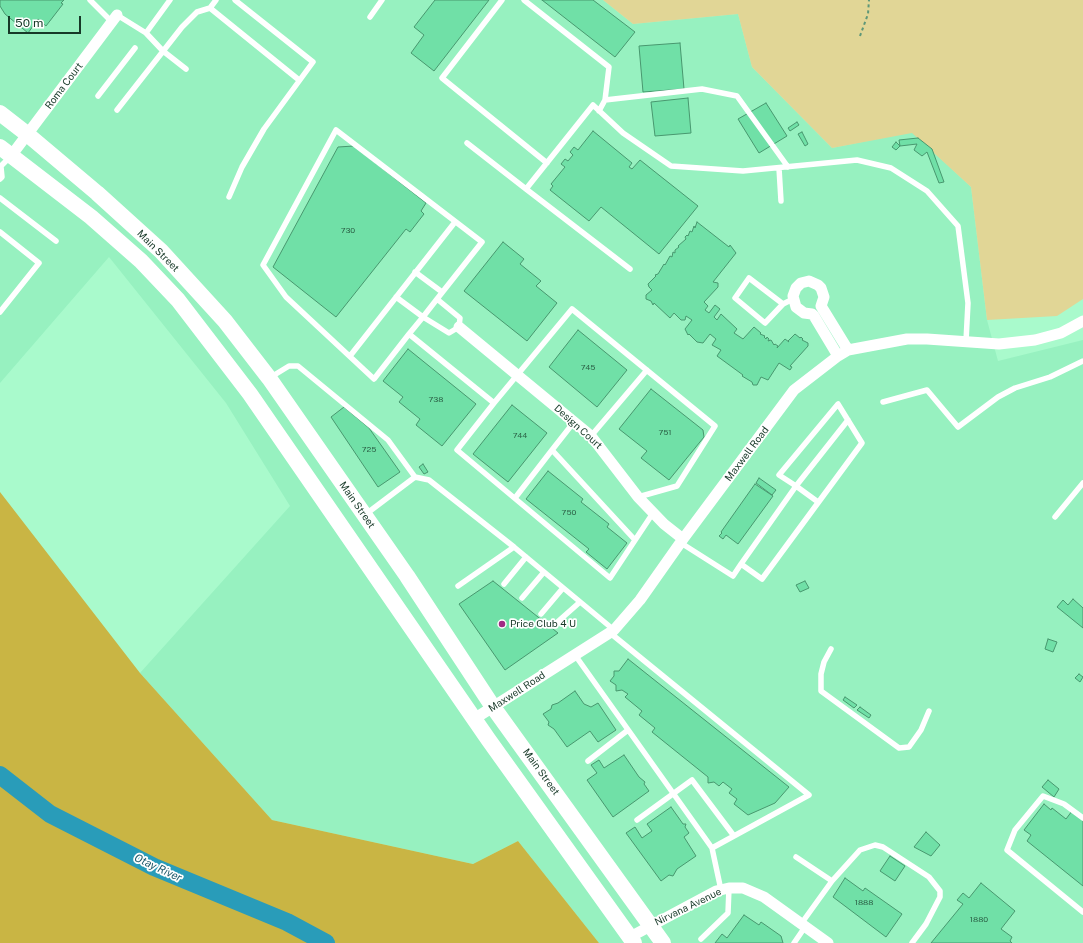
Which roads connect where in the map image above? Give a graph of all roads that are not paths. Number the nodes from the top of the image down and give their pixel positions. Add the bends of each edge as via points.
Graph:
1 (90, 0) edge
2 (170, 0) edge
3 (216, 0) edge
4 (235, 0) edge
5 (382, 0) edge
6 (502, 0) edge
7 (524, 0) edge
8 (210, 8) junction
9 (370, 17) dead end
10 (114, 19) junction
11 (146, 33) junction
12 (135, 48) dead end
13 (163, 51) junction
14 (186, 69) dead end
15 (299, 80) junction
16 (98, 96) dead end
17 (605, 100) junction
18 (117, 110) dead end
19 (599, 111) junction
20 (0, 113) edge
21 (28, 134) junction
22 (467, 143) dead end
23 (3, 159) edge
24 (548, 162) junction
25 (788, 167) junction
26 (779, 168) junction
27 (0, 179) edge
28 (526, 189) junction
29 (229, 197) dead end
30 (0, 198) edge
31 (781, 201) dead end
32 (455, 222) junction
33 (0, 232) edge
34 (56, 241) dead end
35 (630, 269) dead end
36 (416, 272) junction
37 (442, 292) junction
38 (396, 297) junction
39 (793, 299) junction
40 (437, 300) junction
41 (783, 304) junction
42 (0, 312) edge
43 (423, 317) junction
44 (1083, 321) edge
45 (459, 327) junction
46 (409, 334) junction
47 (966, 341) junction
48 (848, 350) junction
49 (350, 356) junction
50 (838, 356) junction
51 (1083, 360) edge
52 (647, 370) junction
53 (518, 375) junction
54 (269, 378) junction
55 (883, 402) dead end
56 (494, 403) junction
57 (848, 420) junction
58 (574, 422) junction
59 (591, 436) junction
60 (552, 450) junction
61 (414, 477) junction
62 (1083, 483) edge
63 (796, 486) junction
64 (638, 497) junction
65 (514, 498) junction
66 (818, 502) junction
67 (653, 513) junction
68 (365, 516) junction
69 (1055, 517) dead end
70 (635, 540) junction
71 (682, 541) junction
72 (514, 547) junction
73 (526, 557) junction
74 (741, 564) junction
75 (544, 572) junction
76 (504, 584) dead end
77 (458, 586) dead end
78 (563, 588) junction
79 (522, 598) dead end
80 (580, 602) junction
81 (541, 614) dead end
82 (554, 625) dead end
83 (612, 631) junction
84 (831, 649) dead end
85 (575, 655) junction
86 (493, 707) junction
87 (929, 711) dead end
88 (474, 719) junction
89 (628, 730) junction
90 (588, 761) dead end
91 (673, 793) junction
92 (1083, 818) edge
93 (637, 820) dead end
94 (734, 836) junction
95 (712, 848) junction
96 (796, 857) dead end
97 (832, 881) junction
98 (725, 889) junction
99 (1083, 912) edge
100 (803, 925) junction
101 (651, 926) junction
102 (701, 939) dead end
103 (632, 940) edge
104 (663, 943) edge
105 (794, 943) edge
106 (828, 943) edge
107 (912, 943) edge

1 - 10 lane
2 - 11 lane
3 - 8 lane
4 - 15 lane via 313,62
5 - 9 lane
6 - 24 lane via 442,78
7 - 17 lane via 609,67
8 - 13 lane via 197,12
8 - 15 lane
10 - 11 lane
10 - 21 street, Roma Court
11 - 13 lane
12 - 16 lane
13 - 14 lane
13 - 18 lane
15 - 29 lane via 264,129 242,167
17 - 19 lane
17 - 25 lane via 702,89 737,96
19 - 24 lane via 593,105
19 - 26 lane via 623,133 671,166 742,171
20 - 21 main road, Main Street
21 - 23 street, Roma Court
21 - 54 main road, Main Street via 161,251 225,321
22 - 28 lane
23 - 27 lane
23 - 88 main road, Main Street via 91,217 141,261 178,300 254,400
24 - 28 lane
25 - 26 lane
25 - 47 lane via 857,160 891,168 927,191 958,226 968,303
26 - 31 lane
28 - 35 lane
30 - 34 lane
32 - 36 lane
32 - 37 lane via 482,242
32 - 49 lane via 336,130 263,265 286,297
33 - 42 lane via 39,263
36 - 37 lane
36 - 38 lane
37 - 40 lane
38 - 43 lane
38 - 49 lane
39 - 41 lane
39 - 48 street via 800,284 810,281 818,285 823,292 821,306
39 - 50 street via 800,311 814,316
40 - 43 lane
40 - 45 lane via 460,318
41 - 41 lane via 765,323 735,298 749,278
43 - 45 lane via 449,333
43 - 46 lane
44 - 47 street, Maxwell Road via 1061,333 1036,340 1000,344
45 - 53 street, Design Court
46 - 49 lane via 374,379
46 - 56 lane
47 - 48 street, Maxwell Road via 907,339
48 - 50 street, Maxwell Road
50 - 71 street, Maxwell Road via 794,390
51 - 55 lane via 1050,377 1015,388 998,397 958,427 927,390
52 - 53 lane via 572,309
52 - 59 lane
52 - 64 lane via 715,426 677,486
53 - 56 lane
53 - 58 street, Design Court
54 - 61 lane via 289,366 298,366 388,440
54 - 68 main road, Main Street
56 - 65 lane via 457,450
57 - 63 lane
57 - 63 lane via 838,404 779,475
57 - 66 lane via 862,443
58 - 59 street, Design Court
58 - 60 lane
59 - 64 street, Design Court
60 - 65 lane
60 - 70 lane
61 - 68 lane
61 - 72 lane via 429,480
62 - 69 lane
63 - 66 lane
63 - 74 lane
64 - 67 street, Design Court
65 - 70 lane via 610,578
66 - 74 lane via 762,579
67 - 70 lane
67 - 71 street, Design Court
68 - 86 main road, Main Street
71 - 74 lane via 733,576
71 - 83 street, Maxwell Road via 640,600
72 - 73 lane
72 - 77 lane
73 - 75 lane
73 - 76 lane
75 - 78 lane
75 - 79 lane
78 - 80 lane
78 - 81 lane
80 - 82 lane
80 - 83 lane
83 - 85 street, Maxwell Road
83 - 94 lane via 808,795
84 - 87 lane via 821,674 821,691 899,748 910,747 922,730
85 - 86 street, Maxwell Road
85 - 89 lane
86 - 88 street, Maxwell Road
86 - 101 main road, Main Street
88 - 103 main road, Main Street
89 - 90 lane
89 - 91 lane
91 - 93 lane
91 - 94 lane via 692,780
91 - 95 lane
92 - 99 lane via 1064,804 1043,796 1015,830 1007,850
94 - 95 lane
95 - 98 lane
96 - 97 lane
97 - 100 lane
97 - 107 lane via 860,850 875,845 883,847 929,877 940,891 940,897 926,924
98 - 100 street, Nirvana Avenue via 743,888 764,897
98 - 101 street, Nirvana Avenue via 716,891
98 - 102 lane via 728,913
100 - 105 lane
100 - 106 street, Nirvana Avenue
101 - 103 street, Nirvana Avenue
101 - 104 main road, Main Street

